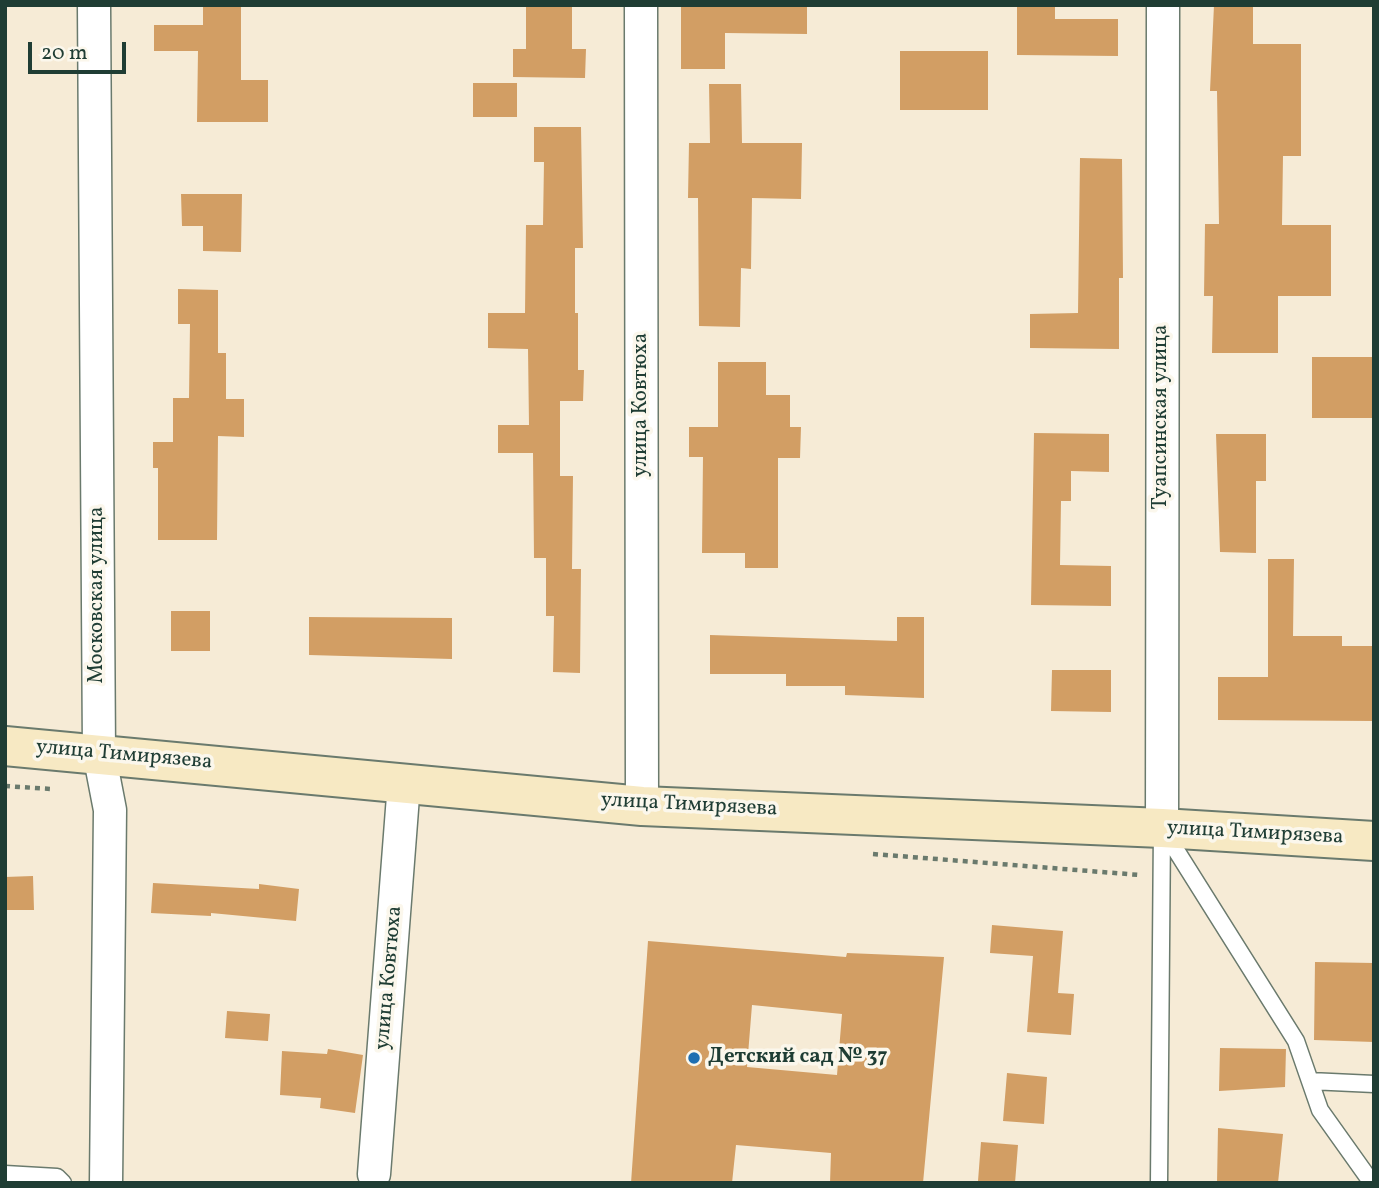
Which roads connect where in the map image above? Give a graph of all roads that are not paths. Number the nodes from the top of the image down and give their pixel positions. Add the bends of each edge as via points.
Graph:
1 (94, 5) edge
2 (641, 5) edge
3 (1163, 5) edge
4 (5, 746) edge
5 (99, 753) junction
6 (404, 783) junction
7 (642, 806) junction
8 (1162, 828) junction
9 (1374, 841) edge
10 (1310, 1081) junction
11 (1374, 1084) edge
12 (5, 1174) edge
13 (374, 1174) dead end
14 (63, 1183) edge
15 (106, 1183) edge
16 (1160, 1183) edge
17 (1372, 1183) edge

1 - 5 street, Московская улица
2 - 7 street, улица Ковтюха
3 - 8 street, Туапсинская улица
4 - 5 street, улица Тимирязева
5 - 6 street, улица Тимирязева
5 - 15 street, Московская улица via 110,810
6 - 7 street, улица Тимирязева
6 - 13 street, улица Ковтюха
7 - 8 street, улица Тимирязева
8 - 9 street, улица Тимирязева
8 - 10 lane via 1296,1041
8 - 16 lane
10 - 11 lane
10 - 17 lane via 1320,1110
12 - 14 lane via 57,1177

